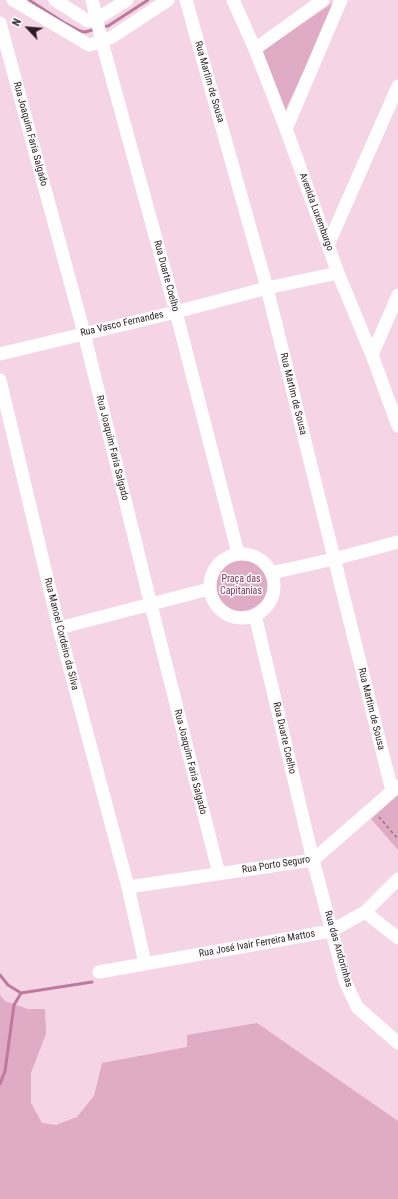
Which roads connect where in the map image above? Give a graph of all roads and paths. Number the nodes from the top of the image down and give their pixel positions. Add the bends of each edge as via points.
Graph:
1 (13, 0) edge
2 (55, 0) edge
3 (92, 0) edge
4 (127, 0) edge
5 (168, 0) edge
6 (186, 0) edge
7 (232, 0) edge
8 (323, 0) edge
9 (341, 0) edge
10 (98, 18) junction
11 (0, 24) edge
12 (102, 42) junction
13 (255, 49) junction
14 (398, 86) edge
15 (286, 129) junction
16 (328, 246) junction
17 (338, 273) junction
18 (267, 288) junction
19 (398, 295) edge
20 (176, 312) junction
21 (84, 333) junction
22 (0, 354) edge
23 (372, 355) junction
24 (0, 380) edge
25 (398, 426) edge
26 (398, 542) edge
27 (238, 554) junction
28 (334, 559) junction
29 (272, 573) junction
30 (209, 589) junction
31 (151, 605) junction
32 (255, 615) junction
33 (58, 628) junction
34 (395, 788) edge
35 (371, 808) junction
36 (398, 839) edge
37 (313, 860) junction
38 (219, 874) junction
39 (398, 879) edge
40 (128, 887) junction
41 (365, 912) junction
42 (331, 931) junction
43 (398, 938) edge
44 (145, 963) junction
45 (99, 972) dead end
46 (398, 1043) edge

1 - 12 street via 89,45
2 - 10 street via 88,21
3 - 10 street, Rua Duarte Coelho
4 - 10 street
5 - 12 street
6 - 18 street, Rua Martim de Sousa
7 - 13 street, Avenida Luxemburgo
8 - 13 street
9 - 15 street
10 - 12 street, Rua Duarte Coelho
11 - 21 street, Rua Joaquim Faria Salgado
12 - 20 street, Rua Duarte Coelho
13 - 15 street, Avenida Luxemburgo
14 - 16 street
15 - 16 street, Avenida Luxemburgo
16 - 17 street, Avenida Luxemburgo
17 - 18 street, Rua Vasco Fernandes
17 - 23 street, Avenida Luxemburgo
18 - 20 street, Rua Vasco Fernandes
18 - 28 street, Rua Martim de Sousa
19 - 23 street
20 - 21 street, Rua Vasco Fernandes
20 - 27 street, Rua Duarte Coelho
21 - 22 street, Rua Vasco Fernandes
21 - 31 street, Rua Joaquim Faria Salgado
23 - 25 street, Avenida Luxemburgo
24 - 33 street, Rua Manoel Cordeiro da Silva
26 - 28 street
27 - 29 street via 258,558
27 - 30 street via 226,557 216,566 210,577
28 - 29 street
28 - 34 street, Rua Martim de Sousa
29 - 32 street via 274,587 270,601
30 - 31 street
30 - 32 street via 213,601 220,610 231,616 243,618
31 - 33 street
31 - 38 street, Rua Joaquim Faria Salgado
32 - 37 street, Rua Duarte Coelho
33 - 40 street, Rua Manoel Cordeiro da Silva
34 - 35 street, Rua Porto Seguro
35 - 36 path
35 - 37 street, Rua Porto Seguro
37 - 38 street, Rua Porto Seguro
37 - 42 street, Rua das Andorinhas
38 - 40 street, Rua Porto Seguro
39 - 41 street, Rua José Ivair Ferreira Mattos
40 - 44 street, Rua Manoel Cordeiro da Silva
41 - 42 street, Rua José Ivair Ferreira Mattos
41 - 43 street
42 - 44 street, Rua José Ivair Ferreira Mattos
42 - 46 street, Rua das Andorinhas via 345,981 357,1006
44 - 45 street, Rua José Ivair Ferreira Mattos

